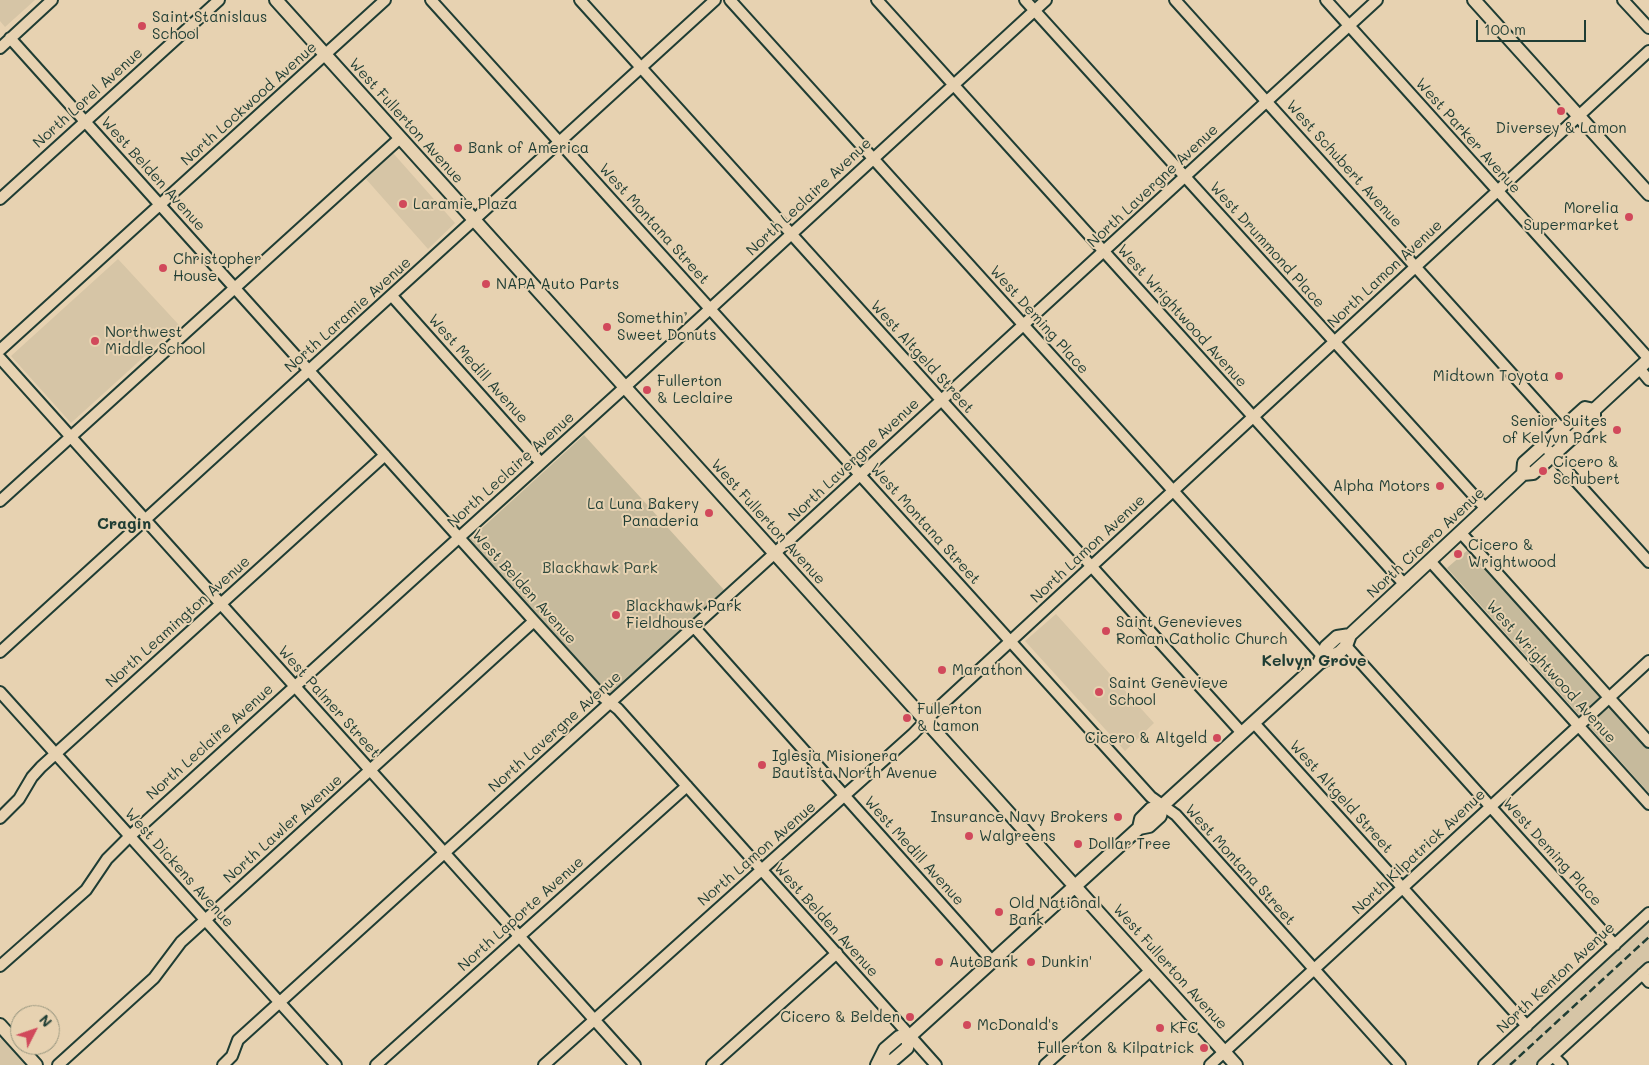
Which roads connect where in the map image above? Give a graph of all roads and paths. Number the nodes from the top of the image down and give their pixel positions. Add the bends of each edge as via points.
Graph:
1 (52, 0) edge
2 (219, 0) edge
3 (276, 0) edge
4 (385, 0) edge
5 (432, 0) edge
6 (580, 0) edge
7 (716, 0) edge
8 (730, 0) edge
9 (877, 0) edge
10 (1025, 0) edge
11 (1046, 0) edge
12 (1176, 0) edge
13 (1326, 0) edge
14 (1377, 0) edge
15 (1474, 0) edge
16 (1624, 0) edge
17 (1035, 10) junction
18 (1349, 26) junction
19 (1649, 28) edge
20 (10, 38) junction
21 (0, 48) edge
22 (1649, 51) edge
23 (325, 55) junction
24 (641, 68) junction
25 (954, 85) junction
26 (1267, 101) junction
27 (1579, 116) junction
28 (85, 122) junction
29 (400, 138) junction
30 (560, 142) junction
31 (874, 158) junction
32 (1185, 176) junction
33 (1498, 191) junction
34 (1649, 194) edge
35 (0, 199) edge
36 (160, 205) junction
37 (474, 221) junction
38 (791, 234) junction
39 (1104, 251) junction
40 (1416, 266) junction
41 (235, 288) junction
42 (392, 296) junction
43 (710, 308) junction
44 (1024, 325) junction
45 (1334, 342) junction
46 (0, 350) edge
47 (0, 358) edge
48 (1649, 359) edge
49 (1639, 368) junction
50 (309, 371) junction
51 (1649, 380) edge
52 (625, 387) junction
53 (942, 400) junction
54 (1253, 417) junction
55 (1566, 434) junction
56 (70, 437) junction
57 (1548, 450) junction
58 (385, 455) junction
59 (542, 463) junction
60 (860, 475) junction
61 (1173, 491) junction
62 (0, 501) edge
63 (1486, 509) junction
64 (145, 520) junction
65 (1461, 533) junction
66 (459, 537) junction
67 (775, 553) junction
68 (1430, 561) junction
69 (1649, 562) edge
70 (1092, 566) junction
71 (1405, 585) junction
72 (220, 604) junction
73 (534, 621) junction
74 (694, 627) junction
75 (1010, 641) junction
76 (1348, 641) junction
77 (0, 652) edge
78 (1323, 660) junction
79 (1649, 661) edge
80 (295, 686) junction
81 (0, 692) edge
82 (1609, 698) junction
83 (610, 703) junction
84 (926, 721) junction
85 (1254, 723) junction
86 (1579, 726) junction
87 (1242, 733) junction
88 (1649, 742) edge
89 (55, 754) junction
90 (370, 770) junction
91 (686, 786) junction
92 (845, 796) junction
93 (1649, 804) edge
94 (1163, 805) junction
95 (1491, 807) junction
96 (0, 818) edge
97 (130, 836) junction
98 (445, 853) junction
99 (762, 870) junction
100 (1075, 886) junction
101 (1403, 888) junction
102 (1649, 913) edge
103 (205, 920) junction
104 (520, 936) junction
105 (1615, 944) junction
106 (837, 954) junction
107 (992, 961) junction
108 (0, 966) edge
109 (1314, 969) junction
110 (1151, 970) junction
111 (1647, 975) edge
112 (280, 1002) junction
113 (594, 1020) junction
114 (1526, 1026) junction
115 (2, 1030) edge
116 (910, 1036) junction
117 (1224, 1052) junction
118 (1553, 1056) junction
119 (36, 1065) edge
120 (58, 1065) edge
121 (224, 1065) edge
122 (336, 1065) edge
123 (376, 1065) edge
124 (544, 1065) edge
125 (635, 1065) edge
126 (712, 1065) edge
127 (878, 1065) edge
128 (936, 1065) edge
129 (1045, 1065) edge
130 (1210, 1065) edge
131 (1236, 1065) edge
132 (1400, 1065) edge
133 (1484, 1065) edge
134 (1543, 1065) edge
135 (1562, 1065) edge

1 - 20 street
2 - 28 street, North Lorel Avenue
3 - 23 main road, West Fullerton Avenue
4 - 23 street, North Lockwood Avenue
5 - 30 street, West Montana Street
6 - 24 street, West Altgeld Street
7 - 24 street, North Laramie Avenue
8 - 31 street, West Deming Place
9 - 25 street, West Wrightwood Avenue
10 - 17 street, West Drummond Place
11 - 17 street, North Leclaire Avenue
12 - 26 street, West Schubert Avenue
13 - 18 street, West Parker Avenue
14 - 18 street, North Lavergne Avenue
15 - 27 main road
16 - 19 street
17 - 25 street, North Leclaire Avenue
17 - 32 street, West Drummond Place
18 - 26 street, North Lavergne Avenue
18 - 33 street, West Parker Avenue
20 - 21 street
20 - 28 street, West Belden Avenue
22 - 27 street, North Lamon Avenue
23 - 29 main road, West Fullerton Avenue
23 - 36 street, North Lockwood Avenue
24 - 30 street, North Laramie Avenue
24 - 38 street, West Altgeld Street
25 - 31 street, North Leclaire Avenue
25 - 39 street, West Wrightwood Avenue
26 - 32 street, North Lavergne Avenue
26 - 40 street, West Schubert Avenue
27 - 33 street, North Lamon Avenue
27 - 34 main road
28 - 35 street, North Lorel Avenue
28 - 36 street, West Belden Avenue
29 - 37 main road, West Fullerton Avenue
29 - 41 street
30 - 37 street, North Laramie Avenue
30 - 43 street, West Montana Street
31 - 38 street, North Leclaire Avenue
31 - 44 street, West Deming Place
32 - 39 street, North Lavergne Avenue
32 - 45 street, West Drummond Place
33 - 40 street, North Lamon Avenue
33 - 48 street, West Parker Avenue
36 - 41 street, West Belden Avenue
36 - 46 street, North Lockwood Avenue
37 - 42 street, North Laramie Avenue
37 - 52 main road, West Fullerton Avenue
38 - 43 street, North Leclaire Avenue
38 - 53 street, West Altgeld Street
39 - 44 street, North Lavergne Avenue
39 - 54 street, West Wrightwood Avenue
40 - 45 street, North Lamon Avenue
40 - 55 street, West Schubert Avenue
41 - 50 street, West Belden Avenue
41 - 56 street
42 - 50 street, North Laramie Avenue
42 - 59 street, West Medill Avenue
43 - 52 street, North Leclaire Avenue
43 - 60 street, West Montana Street
44 - 53 street, North Lavergne Avenue
44 - 61 street, West Deming Place
45 - 54 street, North Lamon Avenue
45 - 63 street, West Drummond Place
47 - 56 street, West Palmer Street
48 - 49 main road, North Cicero Avenue
49 - 51 street
49 - 55 main road, North Cicero Avenue via 1594,410 1594,418
50 - 58 street, West Belden Avenue
50 - 64 street, North Laramie Avenue
52 - 59 street, North Leclaire Avenue
52 - 67 main road, West Fullerton Avenue
53 - 60 street, North Lavergne Avenue
53 - 70 street, West Altgeld Street
54 - 61 street, North Lamon Avenue
54 - 71 street, West Wrightwood Avenue
55 - 57 main road, North Cicero Avenue
56 - 62 street
56 - 64 street, West Palmer Street
57 - 63 main road, North Cicero Avenue via 1533,473 1523,474
57 - 69 street
58 - 66 street, West Belden Avenue
58 - 72 street, North Leamington Avenue
59 - 66 street, North Leclaire Avenue
60 - 67 street, North Lavergne Avenue
60 - 75 street, West Montana Street
61 - 70 street, North Lamon Avenue
61 - 78 street, West Deming Place
63 - 65 main road, North Cicero Avenue
64 - 72 street, West Palmer Street
64 - 77 street, North Laramie Avenue
65 - 68 main road, North Cicero Avenue
65 - 82 street, West Wrightwood Avenue
66 - 73 street, West Belden Avenue
66 - 80 street, North Leclaire Avenue
67 - 74 street, North Lavergne Avenue
67 - 84 main road, West Fullerton Avenue
68 - 71 main road, North Cicero Avenue
68 - 86 street, West Wrightwood Avenue
70 - 75 street, North Lamon Avenue
70 - 87 street, West Altgeld Street
71 - 76 main road, North Cicero Avenue
72 - 80 street, West Palmer Street
72 - 89 street, North Leamington Avenue
73 - 83 street, West Belden Avenue
73 - 90 street, North Lawler Avenue
74 - 83 street, North Lavergne Avenue
74 - 92 street, West Medill Avenue
75 - 84 street, North Lamon Avenue
75 - 94 street, West Montana Street via 1150,797
76 - 78 main road, North Cicero Avenue via 1337,637 1326,647
76 - 95 street, West Deming Place
78 - 85 main road, North Cicero Avenue
79 - 82 street, North Kilpatrick Avenue
80 - 90 street, West Palmer Street
80 - 97 street, North Leclaire Avenue
81 - 89 street, West Dickens Avenue
82 - 86 street, North Kilpatrick Avenue
82 - 88 street, West Wrightwood Avenue
83 - 91 street, West Belden Avenue
83 - 98 street, North Lavergne Avenue
84 - 92 street, North Lamon Avenue
84 - 100 main road, West Fullerton Avenue
85 - 87 main road, North Cicero Avenue
85 - 101 street, West Altgeld Street
86 - 93 street, West Wrightwood Avenue
86 - 95 street, North Kilpatrick Avenue
87 - 94 main road, North Cicero Avenue
89 - 96 street, North Leamington Avenue
89 - 97 street, West Dickens Avenue
90 - 98 street, West Palmer Street
90 - 103 street, North Lawler Avenue
91 - 99 street, West Belden Avenue
91 - 104 street, North Laporte Avenue
92 - 99 street, North Lamon Avenue
92 - 107 street, West Medill Avenue
94 - 100 main road, North Cicero Avenue via 1160,816 1150,826 1139,828
94 - 109 street, West Montana Street via 1176,815
95 - 101 street, North Kilpatrick Avenue
95 - 105 street, West Deming Place
97 - 103 street, West Dickens Avenue
97 - 108 street, North Leclaire Avenue via 107,859 86,890
98 - 104 street, West Palmer Street
98 - 112 street, North Lavergne Avenue
99 - 106 street, West Belden Avenue
99 - 113 street, North Lamon Avenue
100 - 107 main road, North Cicero Avenue
100 - 110 main road, West Fullerton Avenue
101 - 109 street, North Kilpatrick Avenue
101 - 114 street, West Altgeld Street
102 - 105 street, North Kenton Avenue
103 - 112 street, West Dickens Avenue
103 - 120 street, North Lawler Avenue via 181,942 154,978
104 - 113 street, West Palmer Street
104 - 123 street, North Laporte Avenue
105 - 114 street, North Kenton Avenue
106 - 116 street, West Belden Avenue
106 - 126 street
107 - 116 main road, North Cicero Avenue
109 - 117 street, North Kilpatrick Avenue
109 - 132 street, West Montana Street
110 - 117 main road, West Fullerton Avenue
110 - 129 street
111 - 118 street
112 - 121 street, North Lavergne Avenue via 238,1040 232,1056
112 - 122 street, West Dickens Avenue
113 - 124 street, North Lamon Avenue
113 - 125 street, West Palmer Street
114 - 133 street, North Kenton Avenue
115 - 119 main road
116 - 127 main road, North Cicero Avenue via 907,1048 893,1060
116 - 128 street, West Belden Avenue
117 - 130 street, North Kilpatrick Avenue
117 - 131 main road, West Fullerton Avenue
118 - 134 street
118 - 135 street

